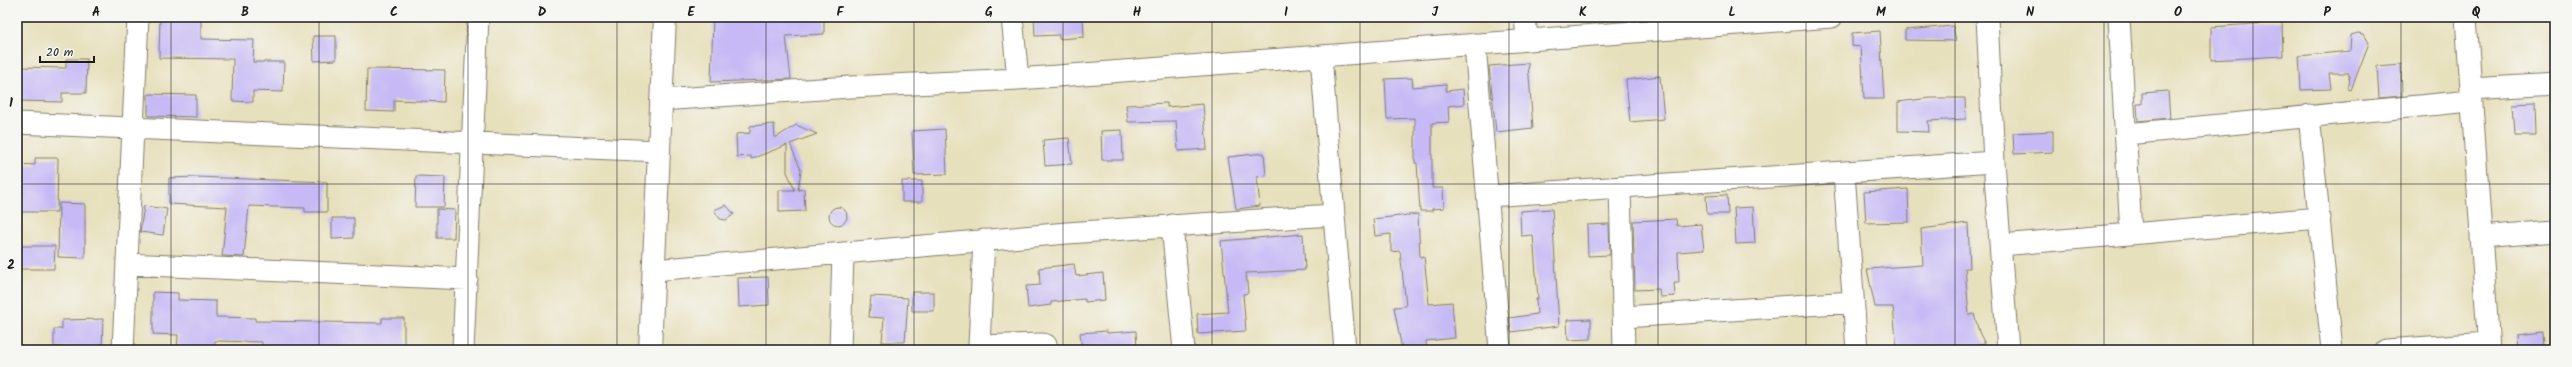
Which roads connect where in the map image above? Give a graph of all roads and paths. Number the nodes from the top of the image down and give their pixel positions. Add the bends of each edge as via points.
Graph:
1 (138, 17) edge
2 (478, 17) edge
3 (665, 17) edge
4 (1012, 17) edge
5 (1525, 17) edge
6 (1832, 17) edge
7 (1987, 17) edge
8 (2119, 17) edge
9 (2466, 17) edge
10 (1682, 22) edge
11 (1527, 40) junction
12 (1475, 44) junction
13 (1321, 56) junction
14 (1018, 79) junction
15 (2555, 84) edge
16 (2471, 95) junction
17 (661, 100) junction
18 (2309, 115) junction
19 (17, 123) edge
20 (133, 128) junction
21 (2126, 134) junction
22 (473, 143) junction
23 (659, 151) junction
24 (1994, 162) junction
25 (1844, 173) junction
26 (1620, 187) junction
27 (1488, 196) junction
28 (1332, 216) junction
29 (2320, 218) junction
30 (1172, 225) junction
31 (2555, 231) edge
32 (2131, 234) junction
33 (2481, 237) junction
34 (984, 240) junction
35 (2001, 245) junction
36 (843, 253) junction
37 (127, 264) junction
38 (654, 270) junction
39 (467, 279) junction
40 (1852, 302) junction
41 (1624, 317) junction
42 (2488, 346) edge
43 (979, 348) edge
44 (123, 350) edge
45 (463, 350) edge
46 (650, 350) edge
47 (840, 350) edge
48 (1048, 350) edge
49 (1184, 350) edge
50 (1345, 350) edge
51 (1500, 350) edge
52 (1624, 350) edge
53 (1857, 350) edge
54 (2008, 350) edge
55 (2332, 350) edge
56 (2386, 350) edge

1 - 20 street
2 - 22 street
3 - 17 street
4 - 14 street
5 - 11 street
6 - 10 street
7 - 24 street
8 - 21 street
9 - 16 street
10 - 11 street
11 - 12 street
12 - 13 street
12 - 27 street
13 - 14 street
13 - 28 street
14 - 17 street
15 - 16 street
16 - 18 street
16 - 33 street
17 - 23 street
18 - 21 street
18 - 29 street
19 - 20 street
20 - 22 street
20 - 37 street
21 - 32 street
22 - 23 street
22 - 39 street
23 - 38 street
24 - 25 street
24 - 35 street
25 - 26 street
25 - 40 street
26 - 27 street
26 - 41 street
27 - 51 street
28 - 30 street
28 - 50 street
29 - 32 street
29 - 55 street
30 - 34 street
30 - 49 street
31 - 33 street
32 - 35 street
33 - 42 street
34 - 36 street
34 - 43 street
35 - 54 street
36 - 38 street
36 - 47 street
37 - 39 street
37 - 44 street
38 - 46 street
39 - 45 street
40 - 41 street
40 - 53 street
41 - 52 street
42 - 56 street
43 - 48 street via 1042,344 1046,345

